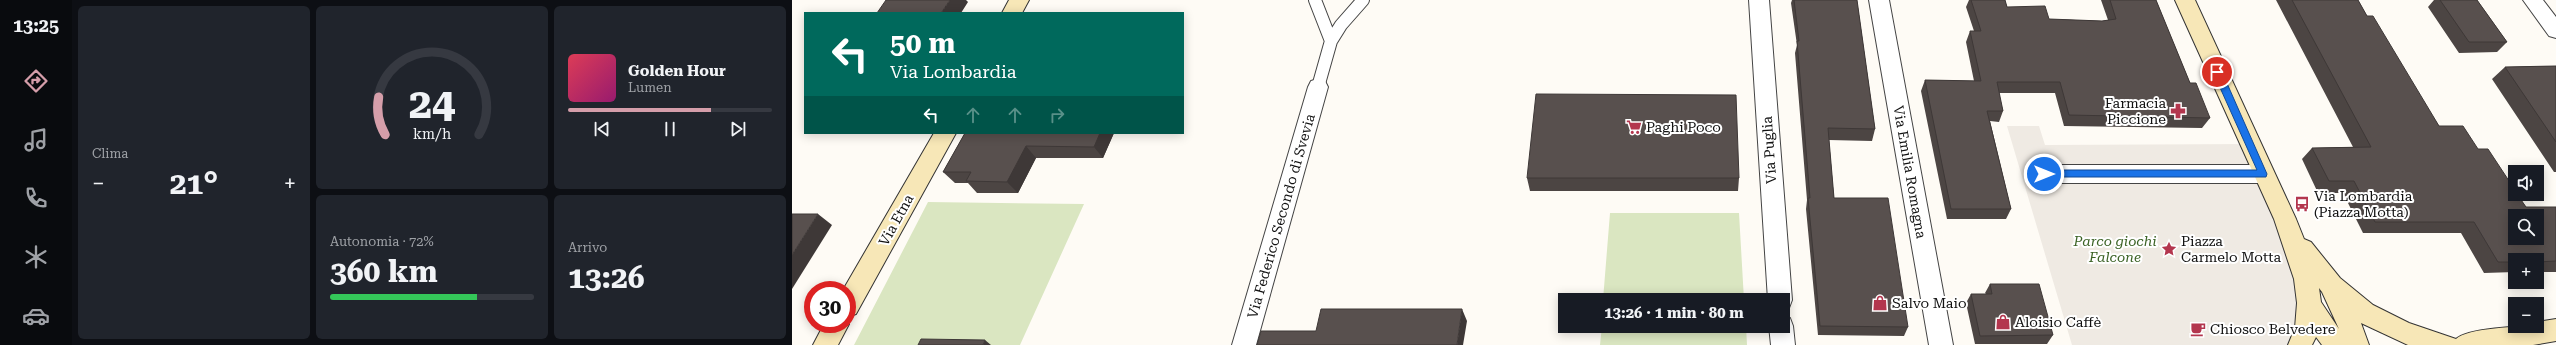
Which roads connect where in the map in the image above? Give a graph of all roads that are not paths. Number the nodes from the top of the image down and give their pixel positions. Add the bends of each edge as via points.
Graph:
1 (1019, 0) edge
2 (1315, 0) edge
3 (1373, 0) edge
4 (1758, 0) edge
5 (1879, 0) edge
6 (2185, 0) edge
7 (2533, 0) edge
8 (1360, 4) edge
9 (1013, 12) edge
10 (2556, 31) edge
11 (1331, 41) junction
12 (1318, 86) joint
13 (943, 134) edge
14 (2044, 174) dead end
15 (2263, 174) junction
16 (2285, 219) junction
17 (2331, 286) junction
18 (856, 290) edge
19 (1779, 293) edge
20 (2309, 303) junction
21 (2556, 330) edge
22 (832, 333) edge
23 (1782, 333) edge
24 (825, 345) edge
25 (1244, 345) edge
26 (1783, 345) edge
27 (1941, 345) edge
28 (2300, 345) edge
29 (2337, 345) edge
30 (2357, 345) edge
31 (2447, 345) edge
32 (2466, 345) edge

1 - 9 street
2 - 11 lane via 1319,13 1328,26
3 - 8 lane
4 - 19 street, Via Puglia
5 - 27 street, Via Emilia Romagna
6 - 15 street
7 - 10 street
8 - 11 lane
11 - 12 lane
12 - 25 street, Via Federico Secondo di Svevia
13 - 18 street, Via Etna
14 - 15 street
15 - 16 street
16 - 17 street via 2312,263
16 - 20 street via 2306,279
17 - 30 street
17 - 31 street via 2369,317 2419,339
20 - 28 street via 2307,328
20 - 29 street via 2320,324
21 - 32 street
22 - 24 street
23 - 26 street

